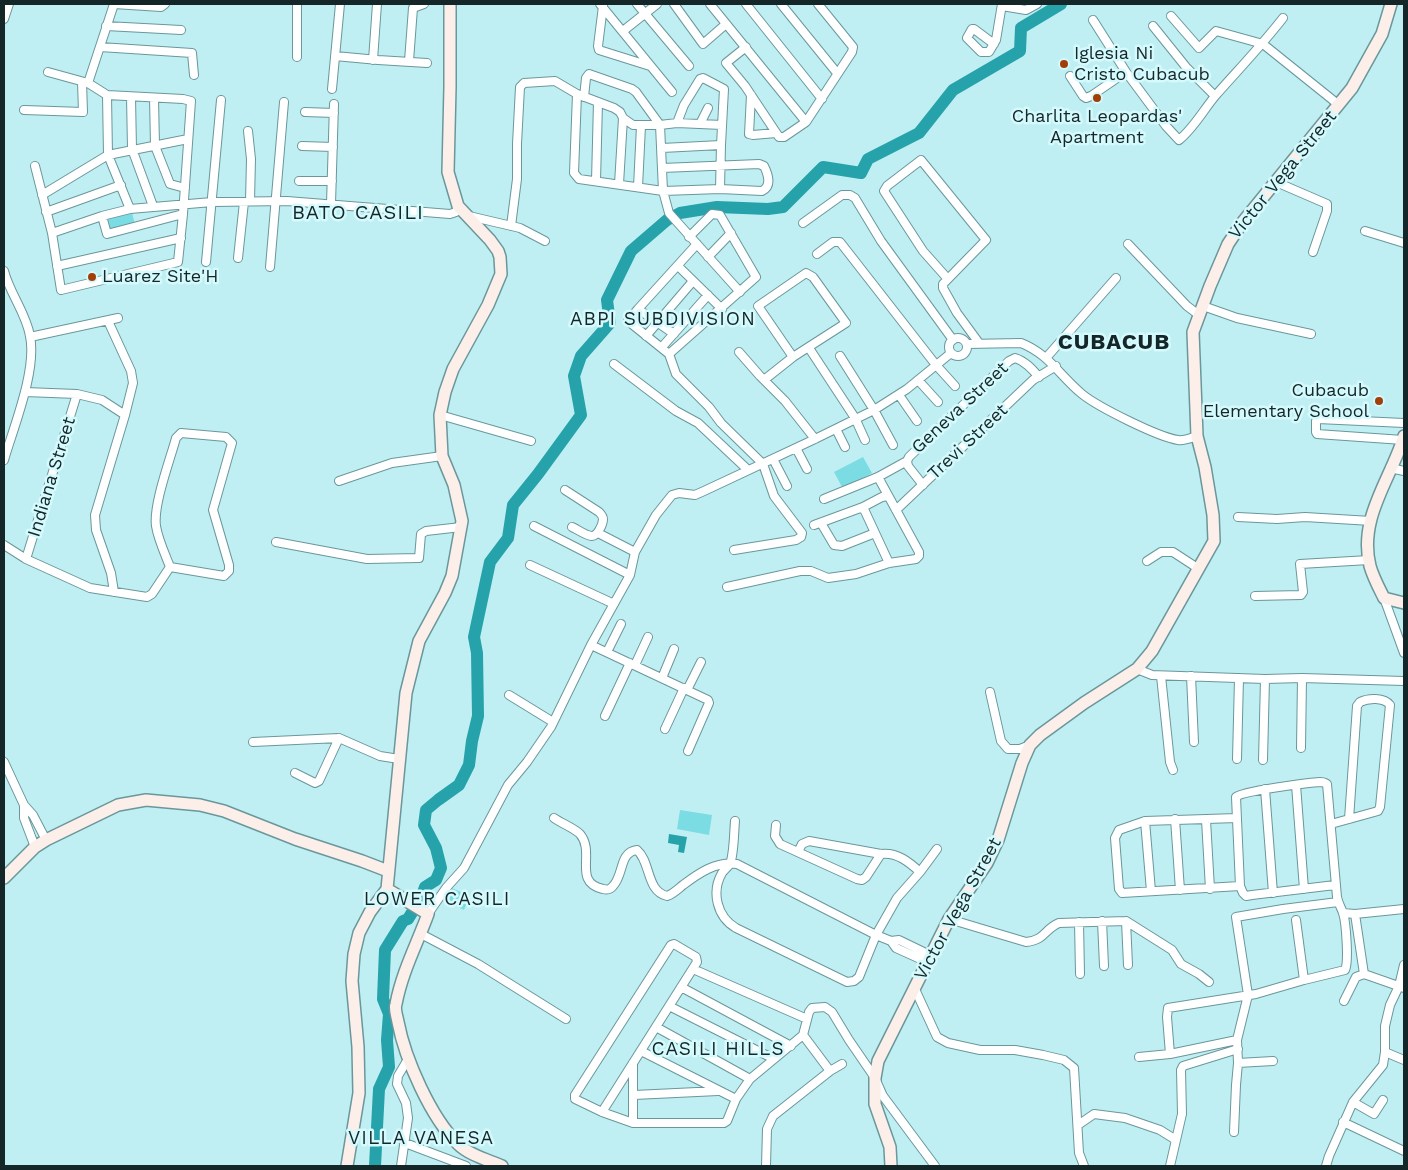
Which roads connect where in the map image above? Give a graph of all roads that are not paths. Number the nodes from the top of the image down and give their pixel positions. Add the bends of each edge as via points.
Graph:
1 (9, 4) edge
2 (114, 4) edge
3 (164, 4) edge
4 (297, 4) edge
5 (340, 4) edge
6 (377, 4) edge
7 (422, 4) edge
8 (450, 4) edge
9 (637, 4) edge
10 (657, 4) edge
11 (674, 4) edge
12 (710, 4) edge
13 (746, 4) edge
14 (781, 4) edge
15 (818, 4) edge
16 (1037, 4) edge
17 (1391, 4) edge
18 (601, 5) edge
19 (1002, 5) edge
20 (646, 14) junction
21 (1171, 16) dead end
22 (1283, 18) dead end
23 (4, 19) edge
24 (1093, 20) dead end
25 (726, 24) junction
26 (106, 26) junction
27 (1153, 26) dead end
28 (181, 30) dead end
29 (623, 31) junction
30 (994, 44) dead end
31 (1263, 44) junction
32 (100, 47) junction
33 (746, 47) junction
34 (335, 56) junction
35 (297, 57) dead end
36 (373, 60) junction
37 (409, 61) junction
38 (427, 63) dead end
39 (689, 66) dead end
40 (651, 67) junction
41 (48, 72) dead end
42 (1126, 72) junction
43 (837, 73) junction
44 (194, 75) dead end
45 (1070, 76) dead end
46 (85, 82) junction
47 (332, 89) dead end
48 (672, 92) dead end
49 (107, 94) junction
50 (751, 95) junction
51 (580, 96) junction
52 (1215, 96) junction
53 (131, 97) junction
54 (154, 98) junction
55 (822, 99) junction
56 (221, 100) dead end
57 (284, 102) dead end
58 (598, 102) junction
59 (334, 104) dead end
60 (1339, 105) junction
61 (708, 108) dead end
62 (24, 110) dead end
63 (305, 112) dead end
64 (334, 113) junction
65 (622, 118) junction
66 (806, 122) junction
67 (677, 123) junction
68 (700, 124) junction
69 (660, 125) junction
70 (722, 125) junction
71 (641, 126) junction
72 (248, 132) dead end
73 (776, 133) junction
74 (188, 139) junction
75 (721, 145) junction
76 (155, 146) junction
77 (302, 146) dead end
78 (333, 147) junction
79 (662, 148) junction
80 (132, 149) junction
81 (108, 155) junction
82 (721, 165) junction
83 (35, 166) dead end
84 (662, 168) junction
85 (299, 181) dead end
86 (332, 181) junction
87 (596, 181) junction
88 (1276, 182) junction
89 (619, 184) junction
90 (121, 185) junction
91 (638, 187) junction
92 (185, 188) junction
93 (720, 189) junction
94 (663, 191) junction
95 (42, 195) junction
96 (274, 200) junction
97 (212, 202) junction
98 (247, 202) junction
99 (184, 204) junction
100 (331, 204) junction
101 (153, 206) junction
102 (458, 206) junction
103 (130, 209) junction
104 (46, 212) junction
105 (183, 214) junction
106 (102, 216) junction
107 (469, 216) junction
108 (803, 223) dead end
109 (511, 226) junction
110 (1365, 231) dead end
111 (52, 233) junction
112 (731, 233) junction
113 (689, 237) junction
114 (181, 238) junction
115 (545, 241) dead end
116 (1404, 243) edge
117 (696, 244) junction
118 (1128, 244) dead end
119 (1313, 252) dead end
120 (817, 254) dead end
121 (708, 257) junction
122 (238, 258) dead end
123 (206, 262) dead end
124 (56, 266) junction
125 (678, 266) junction
126 (270, 267) dead end
127 (4, 271) edge
128 (947, 278) junction
129 (1116, 278) dead end
130 (693, 281) junction
131 (740, 292) junction
132 (708, 295) junction
133 (638, 308) junction
134 (722, 309) junction
135 (1201, 310) junction
136 (118, 318) dead end
137 (108, 321) junction
138 (656, 322) junction
139 (674, 334) junction
140 (1312, 334) dead end
141 (646, 336) junction
142 (30, 337) junction
143 (952, 340) junction
144 (979, 342) junction
145 (967, 344) junction
146 (662, 347) junction
147 (809, 348) junction
148 (739, 352) dead end
149 (951, 352) junction
150 (669, 354) junction
151 (840, 356) dead end
152 (793, 357) junction
153 (1051, 362) junction
154 (614, 364) dead end
155 (936, 365) junction
156 (1040, 376) junction
157 (764, 380) junction
158 (918, 380) junction
159 (956, 386) dead end
160 (24, 392) junction
161 (77, 394) junction
162 (899, 396) junction
163 (938, 402) dead end
164 (874, 410) junction
165 (125, 415) junction
166 (440, 415) junction
167 (855, 418) junction
168 (917, 421) dead end
169 (1404, 423) edge
170 (836, 429) junction
171 (1197, 436) junction
172 (1404, 438) edge
173 (815, 439) junction
174 (865, 440) dead end
175 (531, 441) dead end
176 (893, 445) dead end
177 (846, 447) dead end
178 (796, 448) junction
179 (442, 456) junction
180 (773, 459) junction
181 (4, 460) edge
182 (907, 461) junction
183 (763, 464) junction
184 (1390, 468) junction
185 (807, 469) dead end
186 (748, 470) junction
187 (1404, 471) edge
188 (878, 477) junction
189 (339, 481) dead end
190 (923, 485) junction
191 (787, 486) dead end
192 (565, 490) dead end
193 (888, 496) junction
194 (824, 499) dead end
195 (863, 507) junction
196 (896, 510) junction
197 (1238, 517) dead end
198 (1371, 520) junction
199 (534, 526) dead end
200 (461, 527) junction
201 (572, 527) dead end
202 (598, 533) junction
203 (875, 533) junction
204 (276, 542) dead end
205 (4, 545) edge
206 (734, 550) dead end
207 (635, 552) junction
208 (26, 559) junction
209 (1369, 560) junction
210 (1147, 561) dead end
211 (889, 563) junction
212 (530, 565) dead end
213 (170, 567) junction
214 (1199, 568) junction
215 (630, 575) junction
216 (727, 586) dead end
217 (114, 592) junction
218 (1255, 596) dead end
219 (1384, 598) junction
220 (1404, 603) edge
221 (614, 604) junction
222 (621, 624) dead end
223 (648, 637) dead end
224 (591, 645) junction
225 (674, 649) dead end
226 (607, 652) junction
227 (1404, 653) edge
228 (701, 662) dead end
229 (633, 664) junction
230 (1137, 669) junction
231 (1161, 676) junction
232 (1191, 676) junction
233 (662, 678) junction
234 (1239, 678) junction
235 (1302, 678) junction
236 (1265, 679) junction
237 (1404, 681) edge
238 (685, 689) junction
239 (990, 692) dead end
240 (509, 695) dead end
241 (605, 716) dead end
242 (553, 722) junction
243 (665, 729) dead end
244 (340, 738) junction
245 (254, 742) dead end
246 (1194, 742) dead end
247 (1030, 745) junction
248 (1301, 748) dead end
249 (688, 751) dead end
250 (399, 758) junction
251 (1237, 759) dead end
252 (1263, 760) dead end
253 (4, 762) edge
254 (1173, 770) dead end
255 (295, 773) dead end
256 (1296, 785) junction
257 (1265, 789) junction
258 (24, 805) junction
259 (554, 818) dead end
260 (1236, 818) junction
261 (1175, 819) junction
262 (1349, 819) junction
263 (735, 820) dead end
264 (1206, 820) junction
265 (1145, 822) junction
266 (1330, 824) junction
267 (776, 825) dead end
268 (46, 840) junction
269 (35, 847) junction
270 (937, 848) dead end
271 (798, 852) junction
272 (881, 854) junction
273 (730, 863) junction
274 (388, 871) junction
275 (920, 872) junction
276 (4, 878) edge
277 (1240, 886) junction
278 (1210, 888) junction
279 (387, 889) junction
280 (1304, 889) junction
281 (1180, 890) junction
282 (1151, 891) junction
283 (1273, 893) junction
284 (1336, 894) junction
285 (1404, 909) edge
286 (425, 912) junction
287 (1343, 913) junction
288 (1355, 914) junction
289 (949, 919) junction
290 (1296, 920) dead end
291 (1102, 921) junction
292 (1126, 921) junction
293 (1079, 922) junction
294 (421, 934) junction
295 (876, 935) junction
296 (928, 958) junction
297 (1404, 965) edge
298 (1104, 966) dead end
299 (1128, 966) dead end
300 (693, 969) junction
301 (1080, 974) dead end
302 (1364, 974) junction
303 (1304, 980) junction
304 (1210, 982) dead end
305 (681, 987) junction
306 (1402, 987) edge
307 (914, 988) junction
308 (1248, 995) junction
309 (1344, 1001) dead end
310 (669, 1006) junction
311 (566, 1019) dead end
312 (807, 1019) junction
313 (656, 1027) junction
314 (803, 1035) junction
315 (1237, 1040) junction
316 (791, 1046) junction
317 (1238, 1049) junction
318 (641, 1050) junction
319 (1385, 1052) junction
320 (1170, 1054) junction
321 (1139, 1056) dead end
322 (408, 1059) junction
323 (774, 1059) junction
324 (1404, 1060) edge
325 (1273, 1061) dead end
326 (633, 1063) junction
327 (1238, 1063) junction
328 (842, 1064) dead end
329 (830, 1071) junction
330 (875, 1078) junction
331 (750, 1079) junction
332 (720, 1091) junction
333 (634, 1095) junction
334 (736, 1100) junction
335 (1383, 1100) dead end
336 (1352, 1102) junction
337 (602, 1112) junction
338 (1343, 1122) junction
339 (633, 1123) junction
340 (1078, 1125) junction
341 (1234, 1132) dead end
342 (1176, 1140) junction
343 (405, 1143) junction
344 (1404, 1151) edge
345 (347, 1166) edge
346 (401, 1166) edge
347 (466, 1166) edge
348 (502, 1166) edge
349 (766, 1166) edge
350 (890, 1166) edge
351 (935, 1166) edge
352 (1084, 1166) edge
353 (1170, 1166) edge
354 (1326, 1166) edge

1 - 23 street
2 - 3 street via 161,7
2 - 26 street
4 - 35 street
5 - 34 street
6 - 36 street
7 - 37 street via 413,8
8 - 102 street via 448,172
9 - 20 street
10 - 20 street
11 - 25 street via 703,44
12 - 25 street
13 - 55 street
14 - 43 street
15 - 43 street via 853,47
16 - 19 street via 1026,10
17 - 60 street, Victor Vega Street via 1382,34
18 - 29 street
18 - 40 street via 599,50
19 - 30 street
20 - 29 street
20 - 39 street
21 - 31 street via 1199,48 1216,31
22 - 31 street
24 - 42 street
25 - 33 street
26 - 28 street
26 - 32 street
27 - 52 street
29 - 40 street
31 - 52 street
31 - 60 street
32 - 44 street via 192,54
32 - 46 street
33 - 50 street via 726,63
33 - 66 street
34 - 36 street
34 - 47 street
36 - 37 street
37 - 38 street
40 - 48 street
41 - 46 street
42 - 45 street via 1086,98
42 - 52 street via 1179,140
43 - 55 street
46 - 49 street
46 - 62 street via 83,112
49 - 53 street
49 - 81 street
50 - 73 street
50 - 73 street via 749,134
51 - 58 street
51 - 69 street via 589,74 632,89
51 - 87 street via 574,173 579,179
51 - 109 street via 555,81 524,83 520,87 517,179
53 - 54 street
53 - 80 street
54 - 74 street via 191,101
54 - 76 street
55 - 66 street
56 - 97 street
57 - 96 street
58 - 65 street via 614,108
58 - 87 street
59 - 64 street
60 - 88 street, Victor Vega Street
61 - 68 street
63 - 64 street
64 - 78 street
65 - 71 street
65 - 89 street
66 - 73 street via 784,137
67 - 68 street
67 - 69 street
67 - 70 street via 698,80 704,78 724,89
68 - 70 street
69 - 71 street
69 - 79 street
70 - 75 street
71 - 91 street
72 - 98 street via 252,159
74 - 76 street
74 - 92 street
75 - 79 street
75 - 82 street
76 - 80 street
76 - 92 street via 170,184
77 - 78 street
78 - 86 street
79 - 84 street
80 - 81 street
80 - 101 street
81 - 90 street
81 - 95 street
82 - 84 street
82 - 93 street
82 - 93 street via 764,166 768,185 762,191
83 - 95 street
84 - 94 street
85 - 86 street
86 - 100 street
87 - 89 street
88 - 119 street via 1327,204
88 - 135 street, Victor Vega Street via 1228,244
89 - 91 street
90 - 103 street
90 - 104 street
91 - 94 street
92 - 99 street
93 - 94 street
94 - 113 street via 669,213
95 - 104 street
96 - 98 street
96 - 100 street
96 - 126 street
97 - 98 street
97 - 99 street
97 - 123 street
98 - 122 street
99 - 101 street
99 - 105 street
100 - 102 street via 450,214 456,212
101 - 103 street
102 - 107 street
103 - 106 street
104 - 111 street
105 - 106 street via 107,234
105 - 114 street
106 - 111 street
107 - 109 street
107 - 166 street via 498,250 501,274 453,369
108 - 143 street via 842,194 855,198 880,241
109 - 115 street
110 - 116 street
111 - 124 street
112 - 113 street via 720,215 714,214
112 - 121 street
112 - 131 street via 756,277
113 - 117 street
114 - 124 street
114 - 124 street via 178,262 61,290
117 - 121 street
117 - 125 street
118 - 135 street via 1187,306
120 - 155 street via 833,242 840,242
121 - 131 street
125 - 130 street
125 - 133 street
127 - 142 street
128 - 128 street via 924,251 884,191 886,186 922,160 986,240
128 - 144 street via 943,288
129 - 153 street, Trevi Street
130 - 132 street
130 - 138 street
131 - 134 street
132 - 134 street
132 - 139 street
133 - 138 street
133 - 141 street via 629,322
134 - 150 street
135 - 140 street
135 - 171 street, Victor Vega Street via 1193,332
136 - 137 street
137 - 142 street
137 - 165 street via 131,371 133,383
138 - 139 street
138 - 141 street
139 - 146 street
141 - 146 street
142 - 160 street via 30,363
143 - 145 street via 964,339
143 - 149 street
144 - 145 street
144 - 153 street via 1021,343
145 - 149 street via 965,354 955,356
146 - 150 street
147 - 152 street
147 - 152 street via 846,323 813,277 806,273 758,306
147 - 167 street
148 - 157 street
149 - 155 street
150 - 183 street via 676,374
151 - 164 street
152 - 157 street
153 - 156 street, Trevi Street via 1046,374
153 - 171 street via 1082,394 1133,423 1181,441
154 - 186 street via 676,411 698,423
155 - 158 street
155 - 159 street
156 - 182 street, Geneva Street via 1020,360 1014,358 1009,361
156 - 190 street, Trevi Street
157 - 173 street
158 - 162 street
158 - 163 street
160 - 161 street
160 - 181 street
161 - 165 street via 102,400
161 - 208 street, Indiana Street
162 - 164 street
162 - 168 street
164 - 167 street
164 - 176 street
165 - 217 street via 94,523
166 - 175 street
166 - 179 street
167 - 170 street
167 - 174 street
169 - 172 street via 1316,421 1317,434
170 - 173 street
170 - 177 street
171 - 214 street, Victor Vega Street via 1214,521 1214,541
172 - 184 street
173 - 178 street
178 - 180 street
178 - 185 street
179 - 189 street via 392,463
179 - 200 street via 459,502
180 - 183 street
180 - 191 street
182 - 188 street
182 - 190 street, Geneva Street
183 - 186 street
183 - 206 street via 774,496 802,533 801,537
184 - 187 street
184 - 198 street
186 - 207 street via 695,494 672,495 656,515
188 - 193 street
188 - 194 street
190 - 196 street, Trevi Street
192 - 202 street via 599,512 603,520
193 - 195 street
193 - 196 street
195 - 203 street
195 - 203 street via 817,524 837,546
196 - 211 street via 919,556
197 - 198 street
198 - 209 street
199 - 215 street
200 - 204 street via 421,534 419,558 367,559
200 - 250 street via 452,576 419,641 414,658 406,693
201 - 202 street via 590,536
202 - 207 street
203 - 211 street
205 - 208 street
207 - 215 street
208 - 217 street via 90,588
209 - 218 street via 1300,564 1301,596
209 - 219 street
210 - 214 street via 1161,552 1172,552
211 - 216 street via 856,574 828,578 811,571 800,571
212 - 221 street
213 - 213 street via 156,528 156,516 176,438 181,434 226,437 232,442 213,510 229,571 220,576
213 - 217 street via 149,596
214 - 230 street, Victor Vega Street via 1152,651
215 - 221 street
219 - 220 street
219 - 227 street
221 - 224 street
222 - 226 street
223 - 229 street
224 - 226 street
224 - 242 street
225 - 233 street
226 - 229 street
228 - 238 street
229 - 233 street
229 - 241 street
230 - 231 street via 1152,676
230 - 247 street, Victor Vega Street via 1084,703
231 - 232 street
231 - 254 street
232 - 234 street
232 - 246 street
233 - 238 street
234 - 236 street
234 - 251 street
235 - 236 street
235 - 237 street
235 - 248 street
236 - 252 street
238 - 243 street
238 - 249 street via 706,698 709,703
239 - 247 street via 1001,741 1008,749
240 - 242 street
242 - 286 street via 508,785 464,868
244 - 245 street
244 - 250 street via 380,756
244 - 255 street via 320,781 315,783
247 - 289 street, Victor Vega Street via 998,840
250 - 274 street
253 - 258 street
256 - 257 street
256 - 266 street via 1327,784
256 - 280 street
257 - 260 street via 1238,794
257 - 283 street
258 - 268 street via 33,814
258 - 269 street via 24,818
259 - 273 street via 580,834 587,853 585,872 588,880 605,890 616,883 626,856 637,850 644,857 655,890 667,896 702,871
260 - 264 street
260 - 277 street
261 - 264 street
261 - 265 street
261 - 281 street
262 - 262 street via 1358,706 1364,700 1388,701 1382,802 1378,811
262 - 266 street
263 - 273 street
264 - 278 street
265 - 282 street
265 - 282 street via 1119,830 1115,836 1118,880 1122,893
266 - 284 street
267 - 271 street via 774,832 780,844
268 - 269 street
268 - 274 street via 118,805 146,800 169,802 224,811
269 - 276 street
270 - 275 street
271 - 272 street via 802,844 809,841
271 - 272 street via 862,880
272 - 275 street via 889,853 907,860
273 - 295 street
273 - 295 street via 722,874 717,898 723,918 736,928 847,982 859,977
274 - 279 street
275 - 295 street via 897,898
277 - 278 street
277 - 283 street via 1246,896
278 - 281 street
279 - 286 street
279 - 345 street via 359,933 354,954 352,981 359,1093
280 - 283 street
280 - 284 street
281 - 282 street
284 - 287 street
284 - 308 street via 1283,909 1236,917
285 - 288 street
286 - 294 street
287 - 288 street
287 - 303 street via 1347,968 1342,972
288 - 302 street
289 - 293 street via 1026,942 1042,938 1059,923
289 - 296 street, Victor Vega Street
290 - 303 street
291 - 292 street
291 - 293 street
291 - 298 street
292 - 299 street
292 - 304 street via 1172,950 1181,964
293 - 301 street
294 - 311 street via 478,964
294 - 322 street via 410,957 395,1006
295 - 296 street via 891,941 896,948
296 - 307 street, Victor Vega Street
297 - 306 street
300 - 305 street
300 - 312 street
300 - 337 street via 696,957 676,944 672,945 575,1095 575,1099
302 - 306 street
302 - 309 street via 1356,977
303 - 308 street
305 - 310 street
305 - 316 street
306 - 319 street via 1390,1005 1385,1026
307 - 330 street, Victor Vega Street via 878,1061
307 - 340 street via 936,1037 948,1043 980,1050 1015,1050 1064,1060 1074,1068
308 - 315 street
308 - 320 street via 1168,1008
310 - 313 street
310 - 323 street
312 - 314 street
312 - 330 street via 812,1008 819,1006 832,1012
313 - 318 street
313 - 331 street
314 - 316 street
314 - 329 street
315 - 317 street
315 - 320 street
316 - 323 street
317 - 327 street
317 - 342 street via 1183,1066 1182,1114
318 - 326 street
318 - 332 street
319 - 324 street
319 - 336 street via 1383,1065
320 - 321 street
322 - 343 street via 397,1084 406,1103
322 - 348 street via 445,1129 459,1146
323 - 331 street
325 - 327 street
326 - 333 street
326 - 337 street
327 - 341 street
328 - 329 street
329 - 349 street via 773,1116 768,1129
330 - 350 street, Victor Vega Street via 875,1104 890,1147
330 - 351 street via 883,1096
331 - 334 street
332 - 333 street
332 - 334 street
333 - 339 street
334 - 339 street via 724,1123
335 - 336 street via 1374,1114
336 - 338 street
337 - 339 street
338 - 344 street
338 - 354 street
340 - 342 street via 1094,1114 1125,1118 1160,1130
340 - 352 street via 1079,1153
342 - 353 street
343 - 346 street
343 - 347 street

